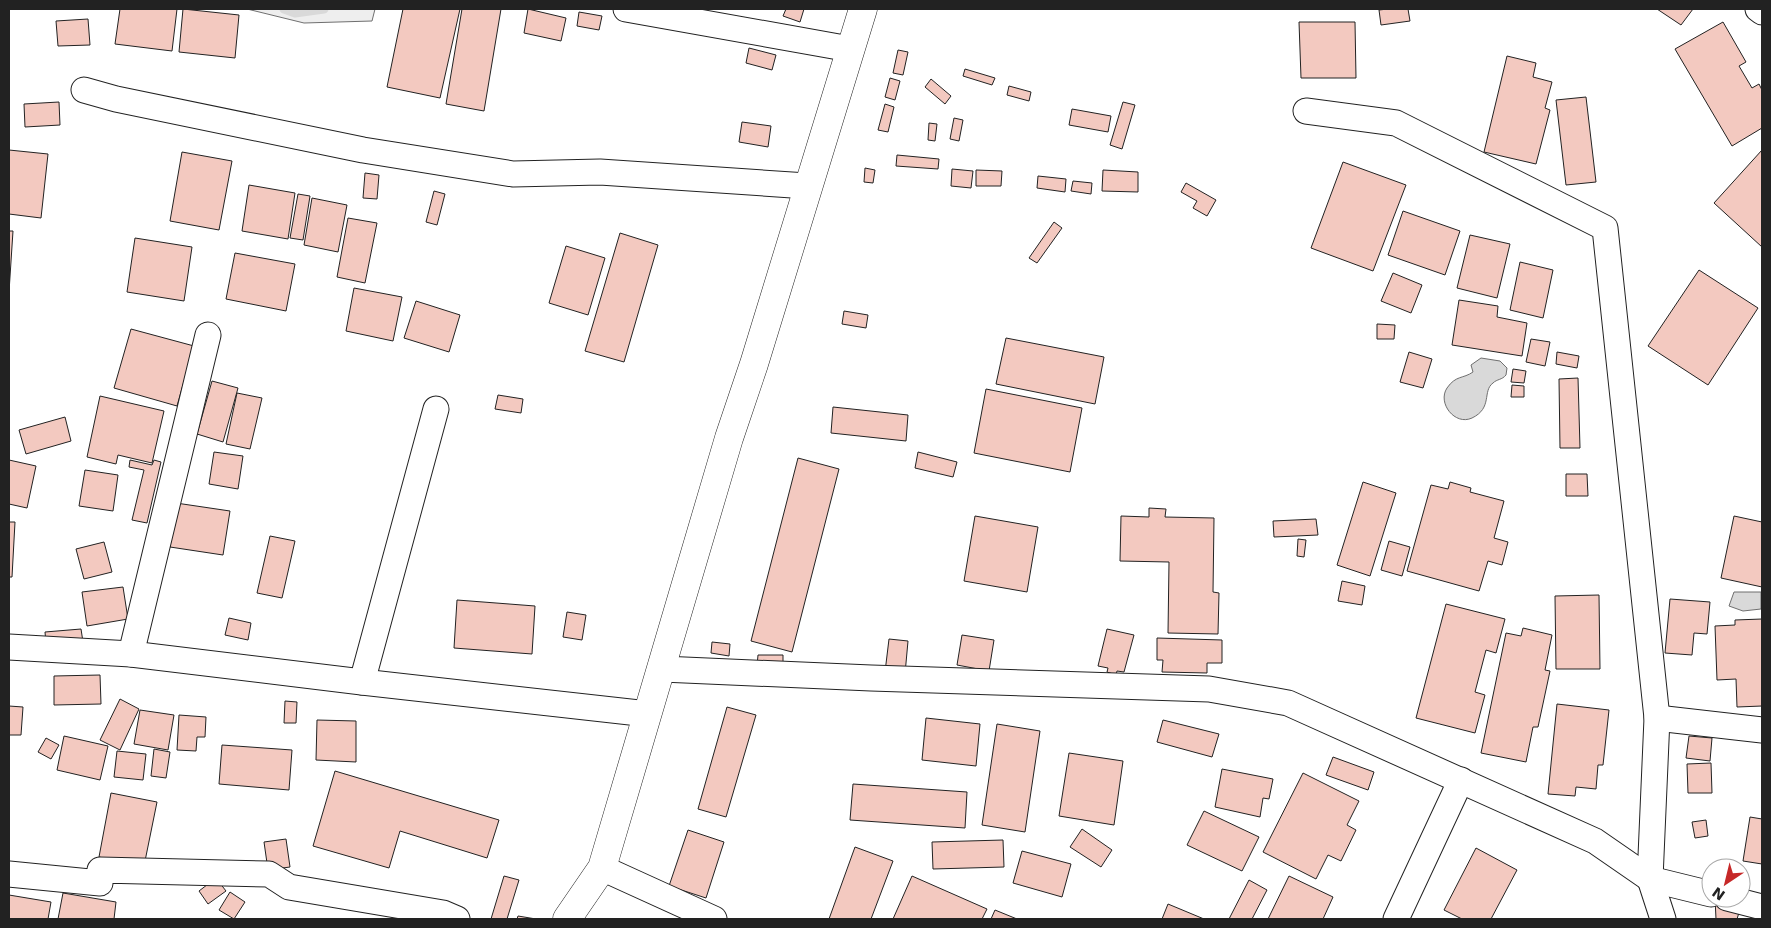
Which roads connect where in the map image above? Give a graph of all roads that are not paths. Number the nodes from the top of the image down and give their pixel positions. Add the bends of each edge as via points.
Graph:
1 (626, 9) edge
2 (863, 9) edge
3 (1758, 9) edge
4 (1762, 12) edge
5 (850, 49) junction
6 (84, 90) dead end
7 (1306, 111) dead end
8 (807, 186) junction
9 (208, 335) dead end
10 (436, 409) dead end
11 (9, 647) edge
12 (131, 654) junction
13 (662, 669) junction
14 (362, 682) junction
15 (648, 714) junction
16 (1657, 718) junction
17 (1762, 730) edge
18 (1461, 780) junction
19 (602, 868) junction
20 (9, 874) edge
21 (1650, 879) junction
22 (1701, 892) edge
23 (457, 919) edge
24 (567, 919) edge
25 (714, 919) edge
26 (1396, 919) edge
27 (1663, 919) edge

1 - 5 street
2 - 5 street
3 - 4 street
5 - 8 street
6 - 8 street via 363,150 513,174 600,172
7 - 16 street via 1396,123 1606,228
8 - 13 street
9 - 12 street
10 - 14 street
11 - 12 street
12 - 14 street
13 - 15 street
13 - 18 street via 1209,689 1288,703
14 - 15 street
15 - 19 street
16 - 17 street
16 - 21 street
18 - 21 street via 1595,841
18 - 26 street
19 - 24 street
19 - 25 street
20 - 23 street via 100,883 100,870 269,874 289,888
21 - 22 street
21 - 27 street

